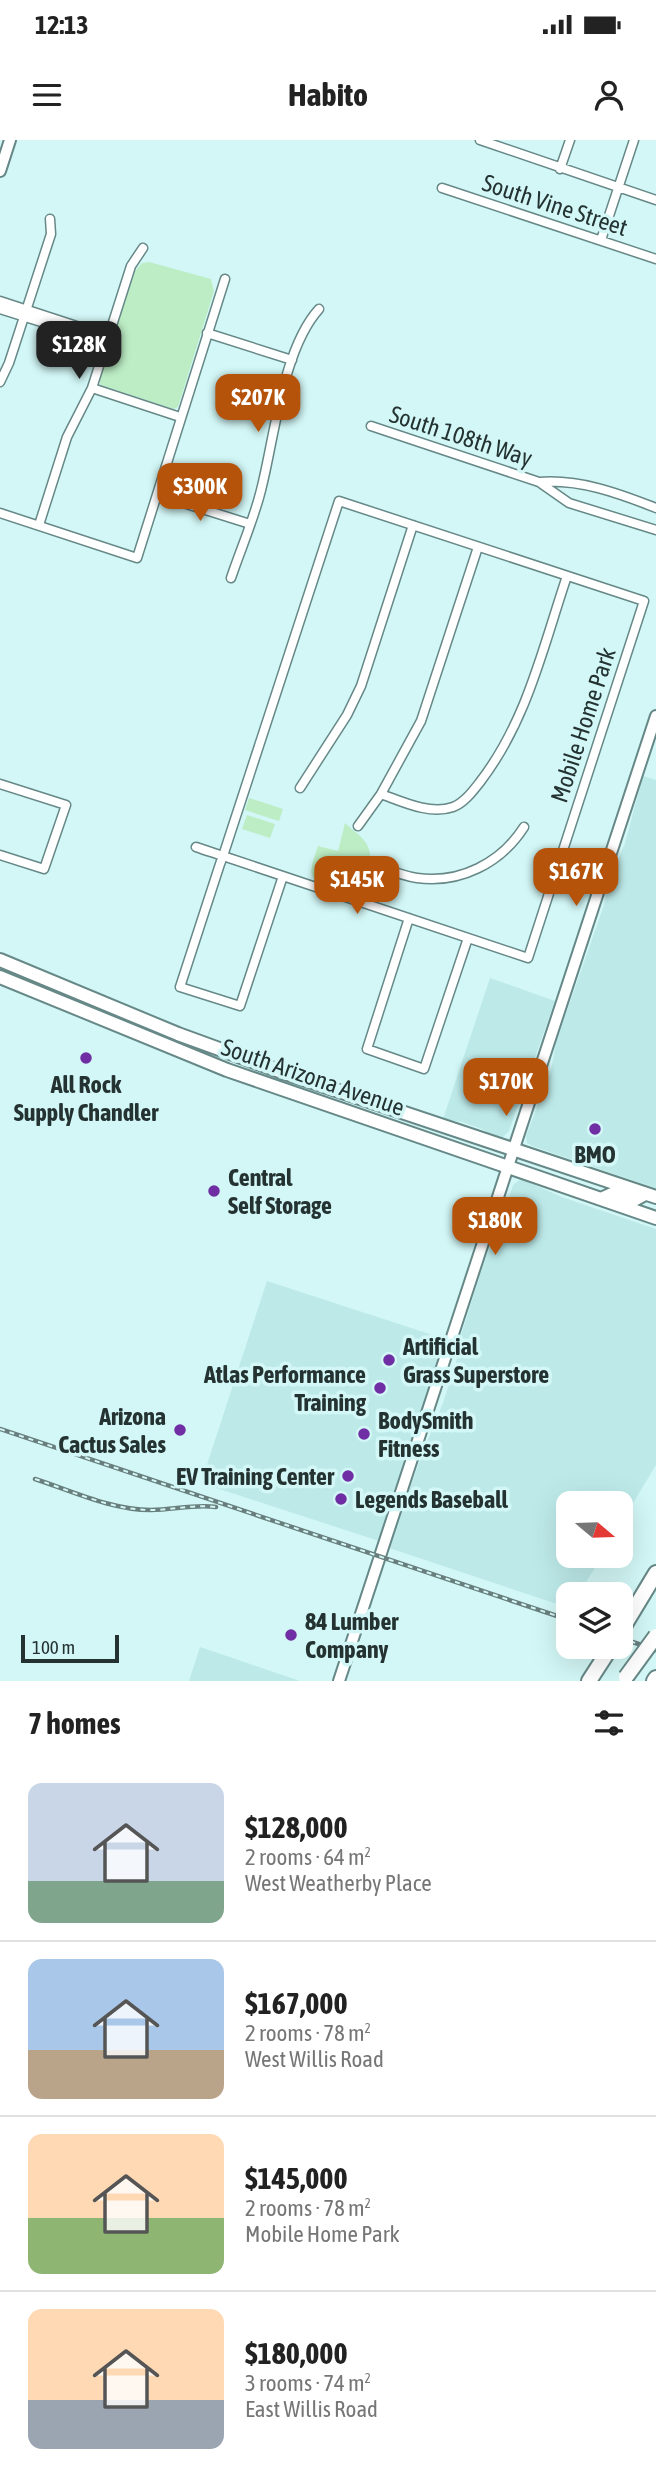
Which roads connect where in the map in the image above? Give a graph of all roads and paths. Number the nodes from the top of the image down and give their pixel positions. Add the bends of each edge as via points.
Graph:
1 (10, 140) edge
2 (480, 140) edge
3 (570, 140) edge
4 (634, 140) edge
5 (560, 169) junction
6 (0, 172) edge
7 (442, 188) dead end
8 (618, 188) junction
9 (656, 200) edge
10 (50, 219) dead end
11 (601, 240) junction
12 (143, 248) dead end
13 (656, 258) edge
14 (225, 279) dead end
15 (0, 301) edge
16 (0, 309) edge
17 (319, 309) dead end
18 (25, 313) junction
19 (207, 333) junction
20 (107, 339) junction
21 (292, 360) junction
22 (0, 382) edge
23 (92, 388) junction
24 (180, 417) junction
25 (371, 426) dead end
26 (539, 482) junction
27 (158, 495) junction
28 (656, 508) edge
29 (0, 513) edge
30 (250, 524) junction
31 (39, 525) junction
32 (413, 525) junction
33 (656, 530) edge
34 (478, 547) junction
35 (567, 576) junction
36 (231, 578) dead end
37 (656, 716) edge
38 (0, 784) edge
39 (300, 788) dead end
40 (381, 794) junction
41 (358, 826) dead end
42 (524, 827) dead end
43 (196, 847) dead end
44 (0, 855) edge
45 (223, 856) junction
46 (376, 865) dead end
47 (283, 876) junction
48 (409, 918) junction
49 (468, 938) junction
50 (0, 960) edge
51 (0, 977) edge
52 (512, 1150) junction
53 (507, 1166) junction
54 (651, 1196) edge
55 (601, 1199) junction
56 (656, 1219) edge
57 (656, 1573) edge
58 (633, 1610) edge
59 (656, 1636) edge
60 (603, 1659) edge
61 (624, 1679) edge
62 (339, 1681) edge
63 (589, 1681) edge

1 - 6 street
2 - 5 street
3 - 5 street
4 - 8 street
5 - 8 street
7 - 11 street, South Vine Street
8 - 9 street
8 - 11 street
10 - 18 street via 51,234
11 - 13 street, South Vine Street
12 - 20 street via 131,266
14 - 19 street
15 - 18 street
16 - 18 street
17 - 21 street via 307,322
18 - 20 street
18 - 22 street
19 - 21 street
19 - 24 street
20 - 23 street
21 - 30 street
23 - 24 street
23 - 31 street via 67,437
24 - 27 street
25 - 26 street, South 108th Way
26 - 28 street, South 108th Way via 584,484
26 - 33 street, South 108th Way via 569,503
27 - 30 street
27 - 31 street via 137,558
29 - 31 street
30 - 36 street
32 - 34 street, Mobile Home Park
32 - 39 street via 361,686
32 - 45 street, Mobile Home Park via 339,501
34 - 35 street, Mobile Home Park
34 - 40 street via 421,721
35 - 40 street via 519,719 475,789 460,803 439,810
35 - 49 street, Mobile Home Park via 643,601 528,958
37 - 52 street
38 - 44 street via 66,805 44,869
40 - 41 street
42 - 46 street, Mobile Home Park via 500,854 465,874 418,878
43 - 45 street, Mobile Home Park
45 - 47 street, Mobile Home Park
45 - 47 street, Mobile Home Park via 180,987 240,1006
47 - 48 street, Mobile Home Park
48 - 49 street, Mobile Home Park
48 - 49 street via 367,1049 424,1069
50 - 52 main road, South Arizona Avenue via 178,1034
51 - 53 main road, South Arizona Avenue via 227,1070
52 - 53 street
52 - 54 main road, South Arizona Avenue
53 - 55 main road, South Arizona Avenue
53 - 62 street
54 - 55 main road via 634,1200 612,1194
55 - 56 main road, South Arizona Avenue
57 - 58 highway
59 - 61 highway, bridge
60 - 63 highway

